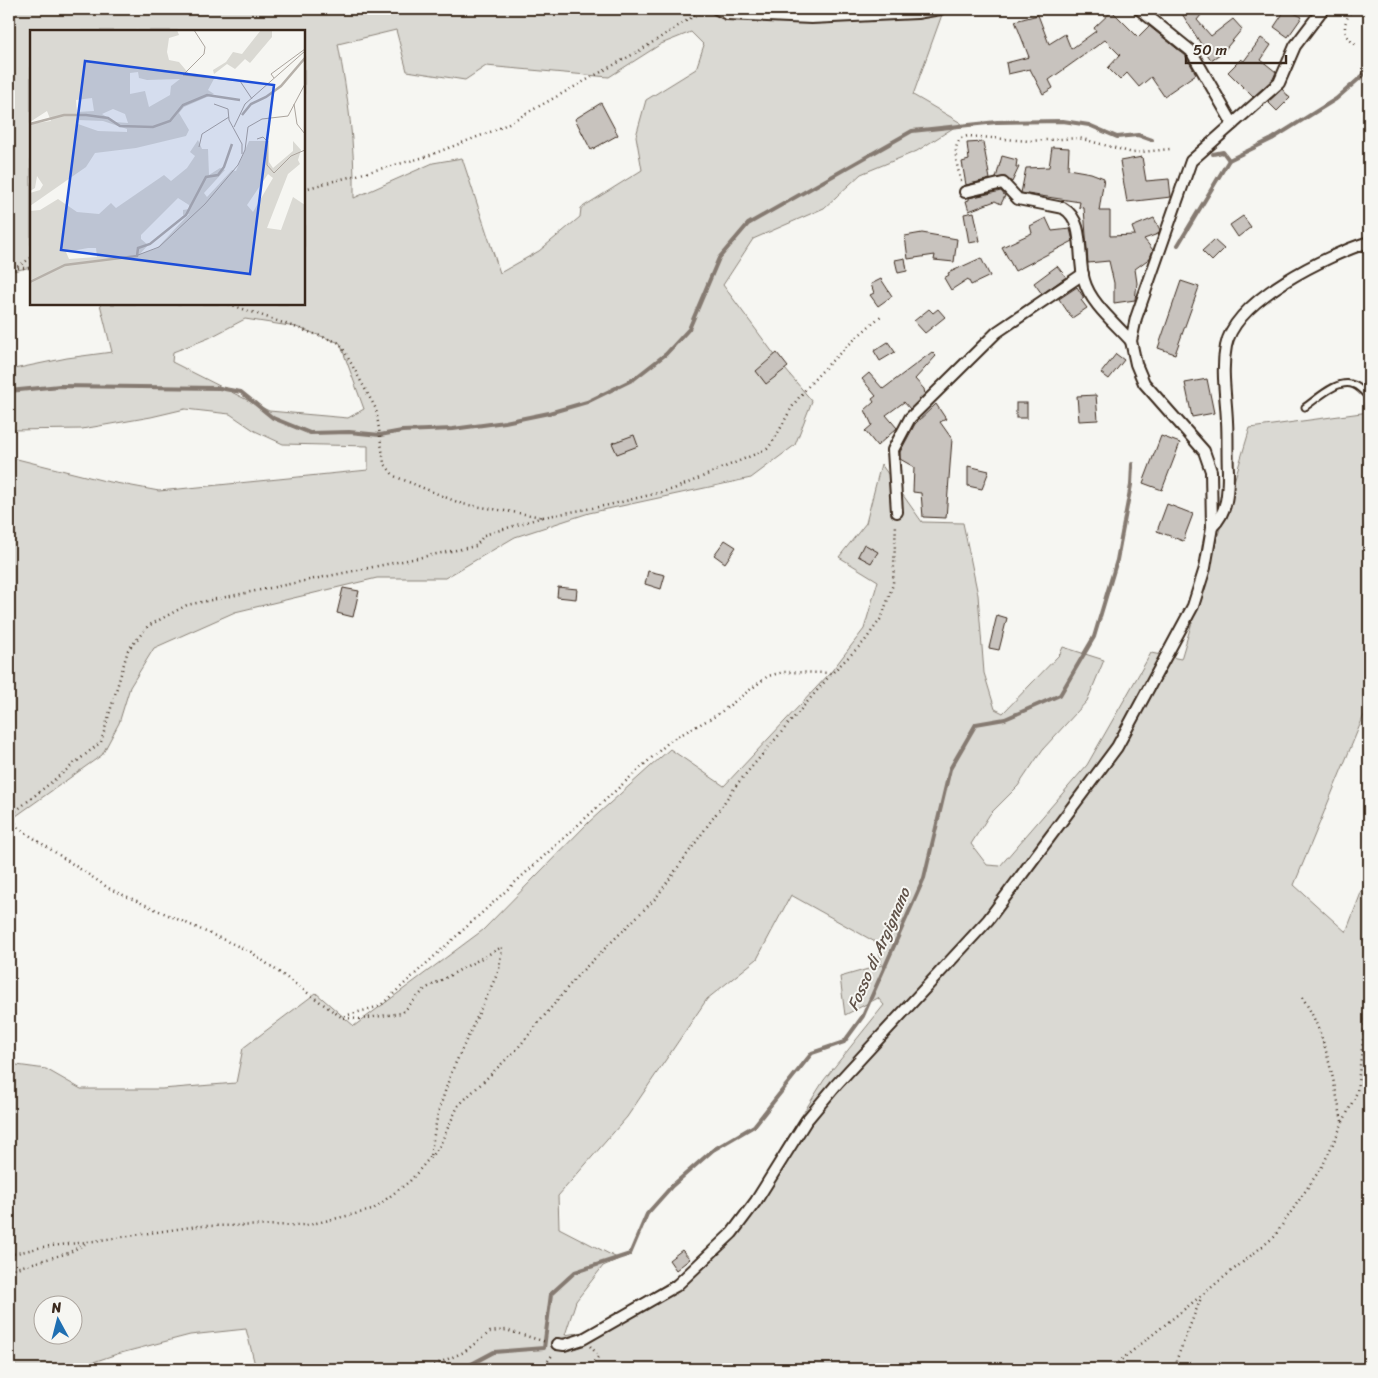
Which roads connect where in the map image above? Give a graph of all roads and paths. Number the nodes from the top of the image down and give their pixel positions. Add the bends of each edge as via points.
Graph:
1 (705, 9) edge
2 (717, 9) edge
3 (940, 9) edge
4 (1139, 9) edge
5 (1324, 9) edge
6 (1353, 9) edge
7 (1358, 46) dead end
8 (1232, 124) junction
9 (1170, 149) dead end
10 (305, 188) edge
11 (965, 192) joint
12 (1369, 242) edge
13 (30, 259) edge
14 (16, 268) junction
15 (30, 268) edge
16 (9, 272) edge
17 (1083, 274) junction
18 (232, 305) edge
19 (882, 315) dead end
20 (1132, 341) junction
21 (1369, 398) edge
22 (1305, 407) dead end
23 (897, 512) joint
24 (543, 517) junction
25 (1212, 527) junction
26 (832, 673) junction
27 (1369, 986) edge
28 (1302, 997) dead end
29 (340, 1017) junction
30 (1342, 1122) junction
31 (429, 1157) junction
32 (87, 1242) junction
33 (9, 1254) edge
34 (9, 1270) edge
35 (1202, 1297) junction
36 (583, 1339) junction
37 (558, 1344) junction
38 (425, 1369) edge
39 (542, 1369) edge
40 (587, 1369) edge
41 (1110, 1369) edge
42 (1170, 1369) edge

1 - 10 path via 639,51 498,129 425,157
2 - 3 street via 727,14 810,18
4 - 8 street via 1191,51
5 - 8 street via 1295,46 1279,83
6 - 7 path via 1344,28 1350,42
8 - 20 street via 1191,161 1136,318
9 - 11 path via 1132,153 1079,138 1029,141 964,137 958,140 956,149
11 - 17 street via 1002,183 1018,199 1069,211 1077,224
12 - 25 street via 1324,259 1285,281 1249,308 1233,328 1226,344 1223,379 1228,493 1224,510
13 - 14 path
14 - 15 path
14 - 16 path
17 - 20 street via 1091,296
17 - 23 street via 997,332 910,418 893,450
18 - 24 path via 340,343 376,409 384,463 394,476 462,504
19 - 24 path via 812,383 788,412 776,439 767,449 674,489
20 - 25 street via 1144,383 1204,451 1211,471
21 - 22 lane via 1356,386 1346,383
23 - 26 path via 894,584 882,618 864,642
24 - 29 path via 484,535 476,546 187,605 148,626 128,650 101,742 12,814 17,827 110,888 251,952
25 - 36 street via 1205,568 1193,606 1117,747 988,920 806,1121 756,1201 726,1239 676,1286
26 - 29 path via 784,672 768,676 717,714 670,740 380,1006
26 - 31 path via 738,783 656,898 578,975 517,1049 458,1106 439,1147
27 - 30 path via 1357,1092
28 - 30 path via 1328,1059
29 - 31 path via 360,1019 402,1013 425,988 502,947 500,970 449,1080
30 - 35 path via 1323,1165 1274,1237
31 - 32 path via 410,1181 372,1210 308,1225 198,1226
32 - 33 path via 42,1246
32 - 34 path via 68,1253
35 - 41 path
35 - 42 path
36 - 37 street
36 - 40 path via 599,1356
37 - 38 path via 506,1330 490,1332 464,1352
37 - 39 path

